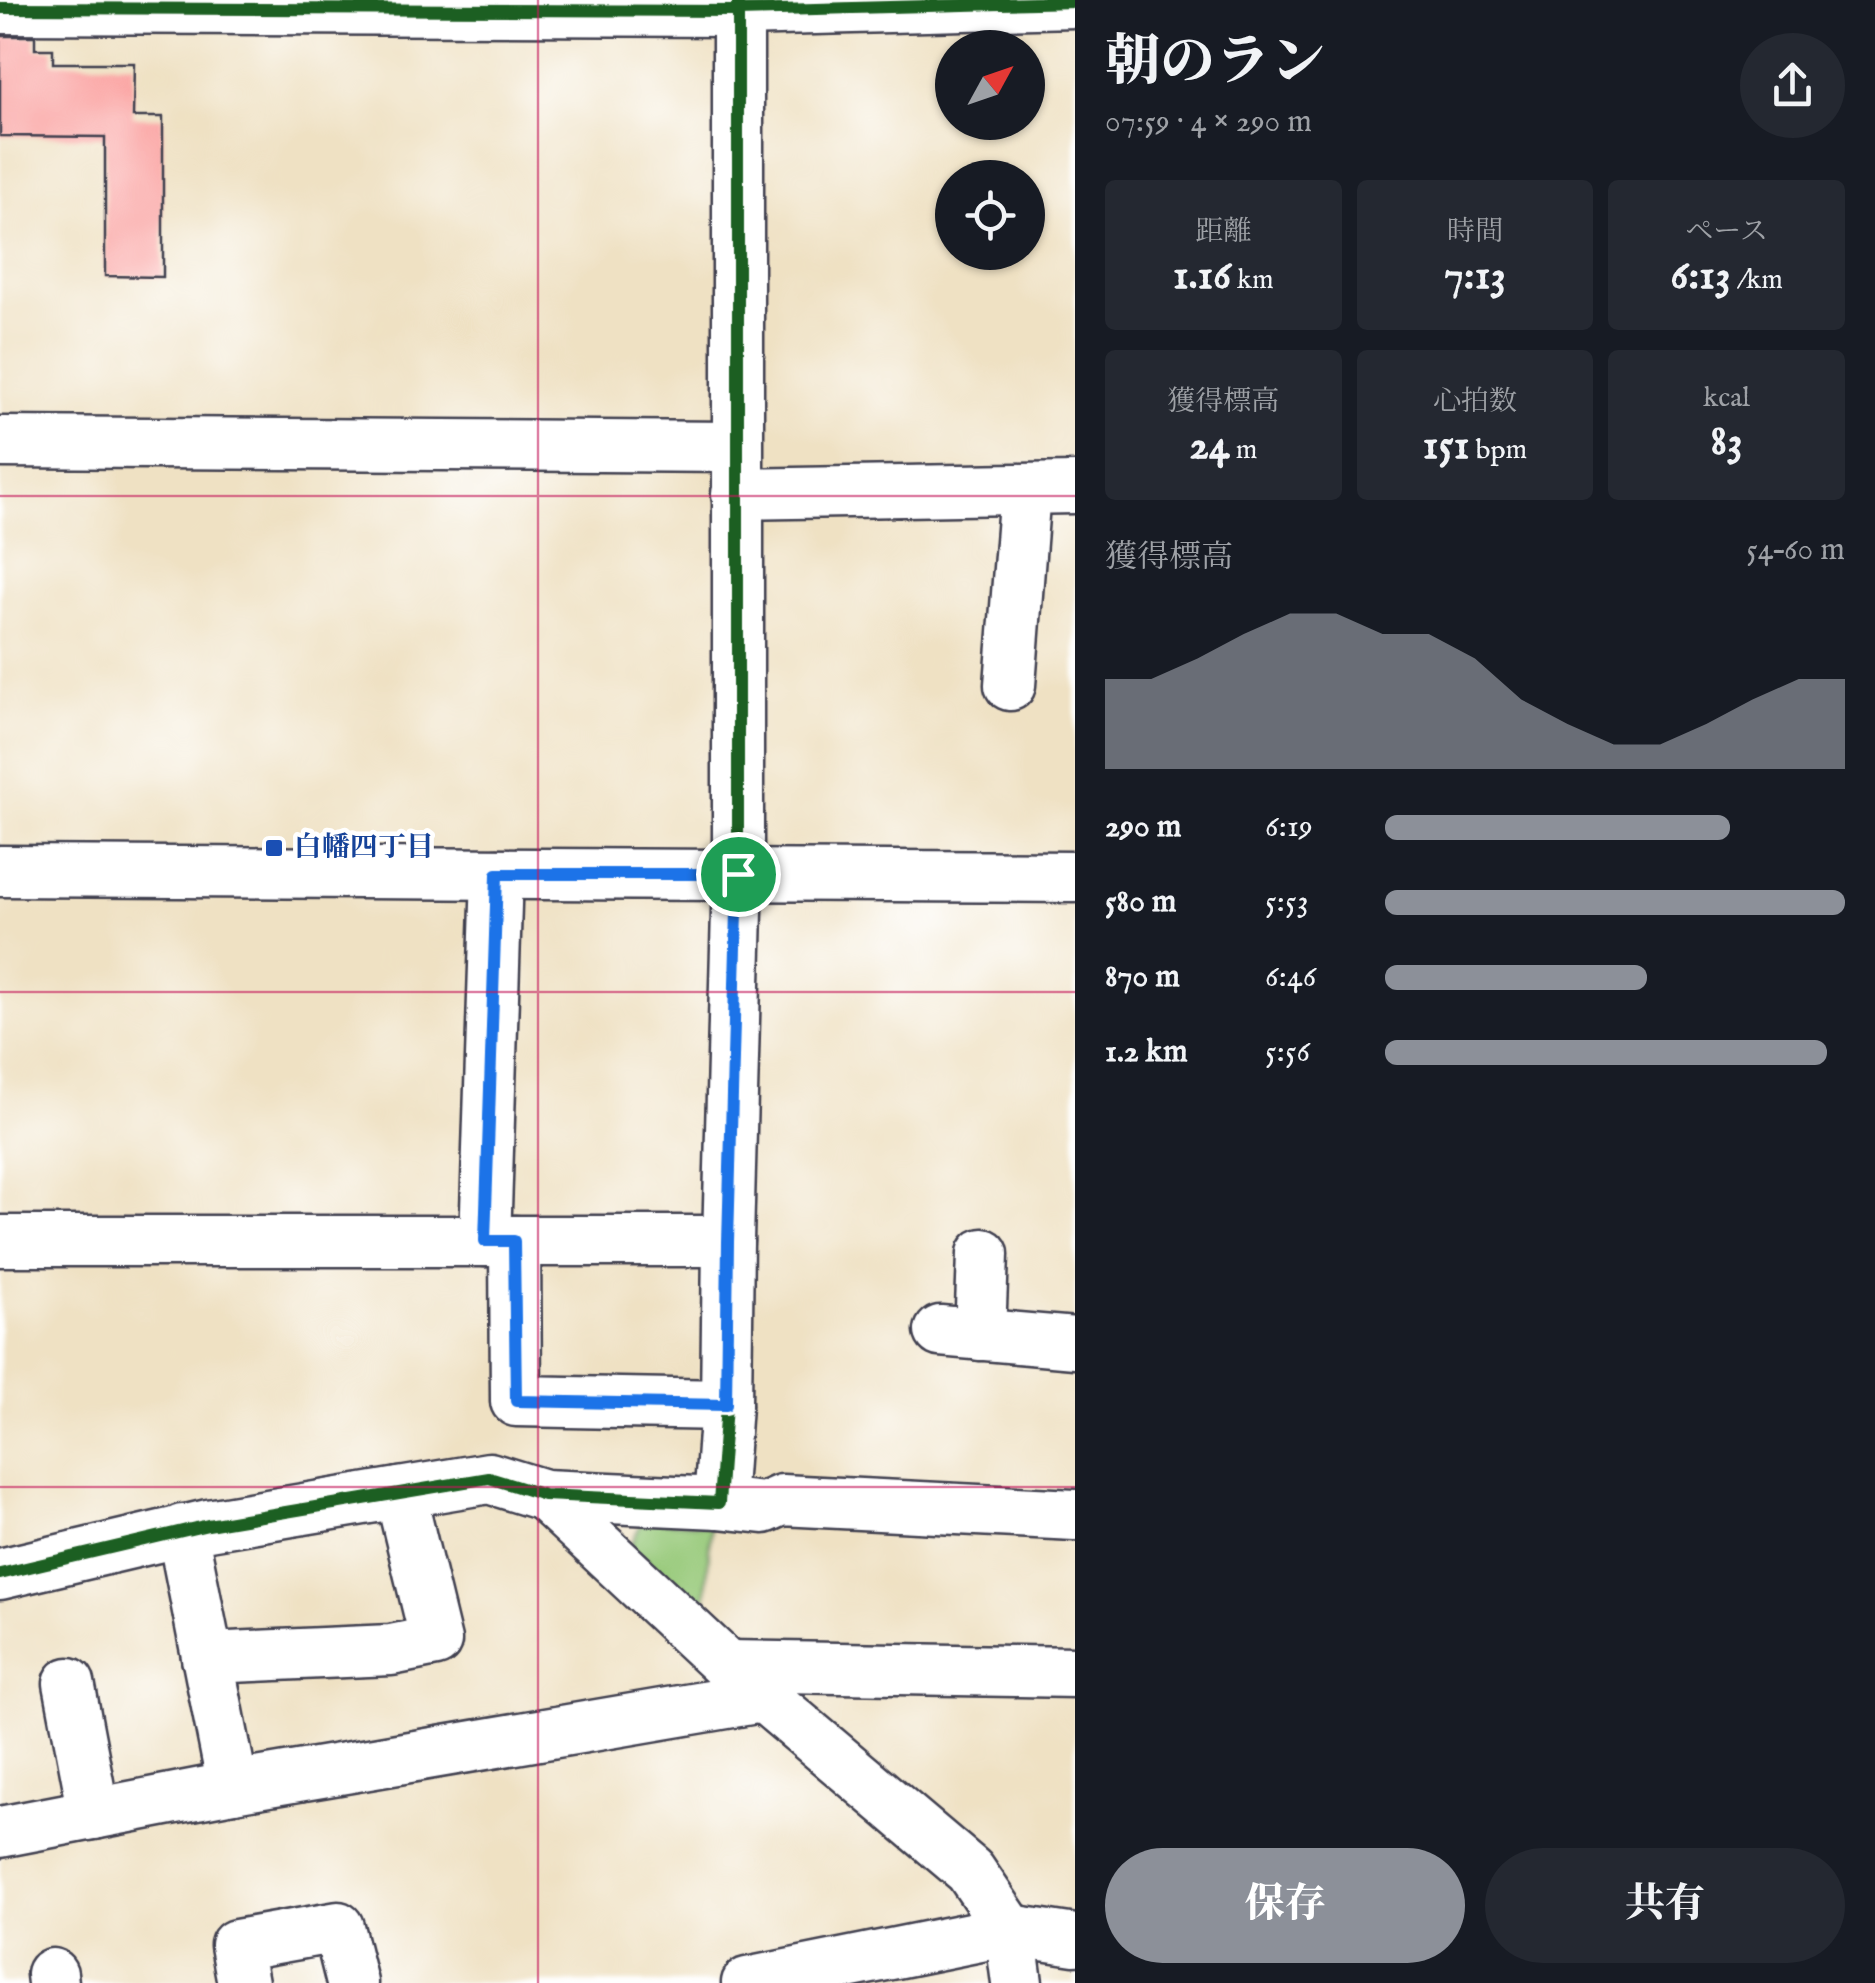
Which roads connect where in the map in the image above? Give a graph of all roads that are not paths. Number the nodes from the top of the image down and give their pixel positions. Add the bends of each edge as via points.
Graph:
1 (1075, 2) edge
2 (737, 5) edge
3 (0, 8) edge
4 (0, 442) edge
5 (737, 470) junction
6 (1075, 488) edge
7 (1025, 490) junction
8 (1010, 684) dead end
9 (0, 871) edge
10 (497, 874) junction
11 (738, 874) junction
12 (1075, 878) edge
13 (0, 1241) edge
14 (500, 1241) junction
15 (728, 1242) junction
16 (982, 1254) dead end
17 (1075, 1343) edge
18 (726, 1405) junction
19 (400, 1492) junction
20 (544, 1495) junction
21 (720, 1503) junction
22 (1075, 1514) edge
23 (182, 1530) junction
24 (0, 1574) edge
25 (207, 1658) junction
26 (1075, 1672) edge
27 (744, 1682) junction
28 (68, 1683) dead end
29 (233, 1787) junction
30 (94, 1814) junction
31 (0, 1832) edge
32 (1010, 1930) junction
33 (1075, 1940) edge
34 (243, 1983) edge
35 (352, 1983) edge
36 (747, 1983) edge
37 (1017, 1983) edge

1 - 2 street
2 - 3 street
2 - 5 street
4 - 5 street
5 - 7 street
5 - 11 street
6 - 7 street
7 - 8 street
9 - 10 street
10 - 11 street
10 - 14 street
11 - 12 street
11 - 15 street
13 - 14 street
14 - 15 street
14 - 18 street via 516,1401
15 - 18 street
16 - 17 street via 960,1333
18 - 21 street
19 - 20 street via 489,1478
19 - 23 street
19 - 25 street via 436,1641 390,1650
20 - 21 street
20 - 27 street
21 - 22 street
23 - 24 street
23 - 25 street
25 - 29 street
26 - 27 street
27 - 29 street
27 - 32 street via 970,1871
28 - 30 street
29 - 30 street
30 - 31 street
32 - 33 street
32 - 36 street
32 - 37 street
34 - 35 street via 236,1945 338,1927

